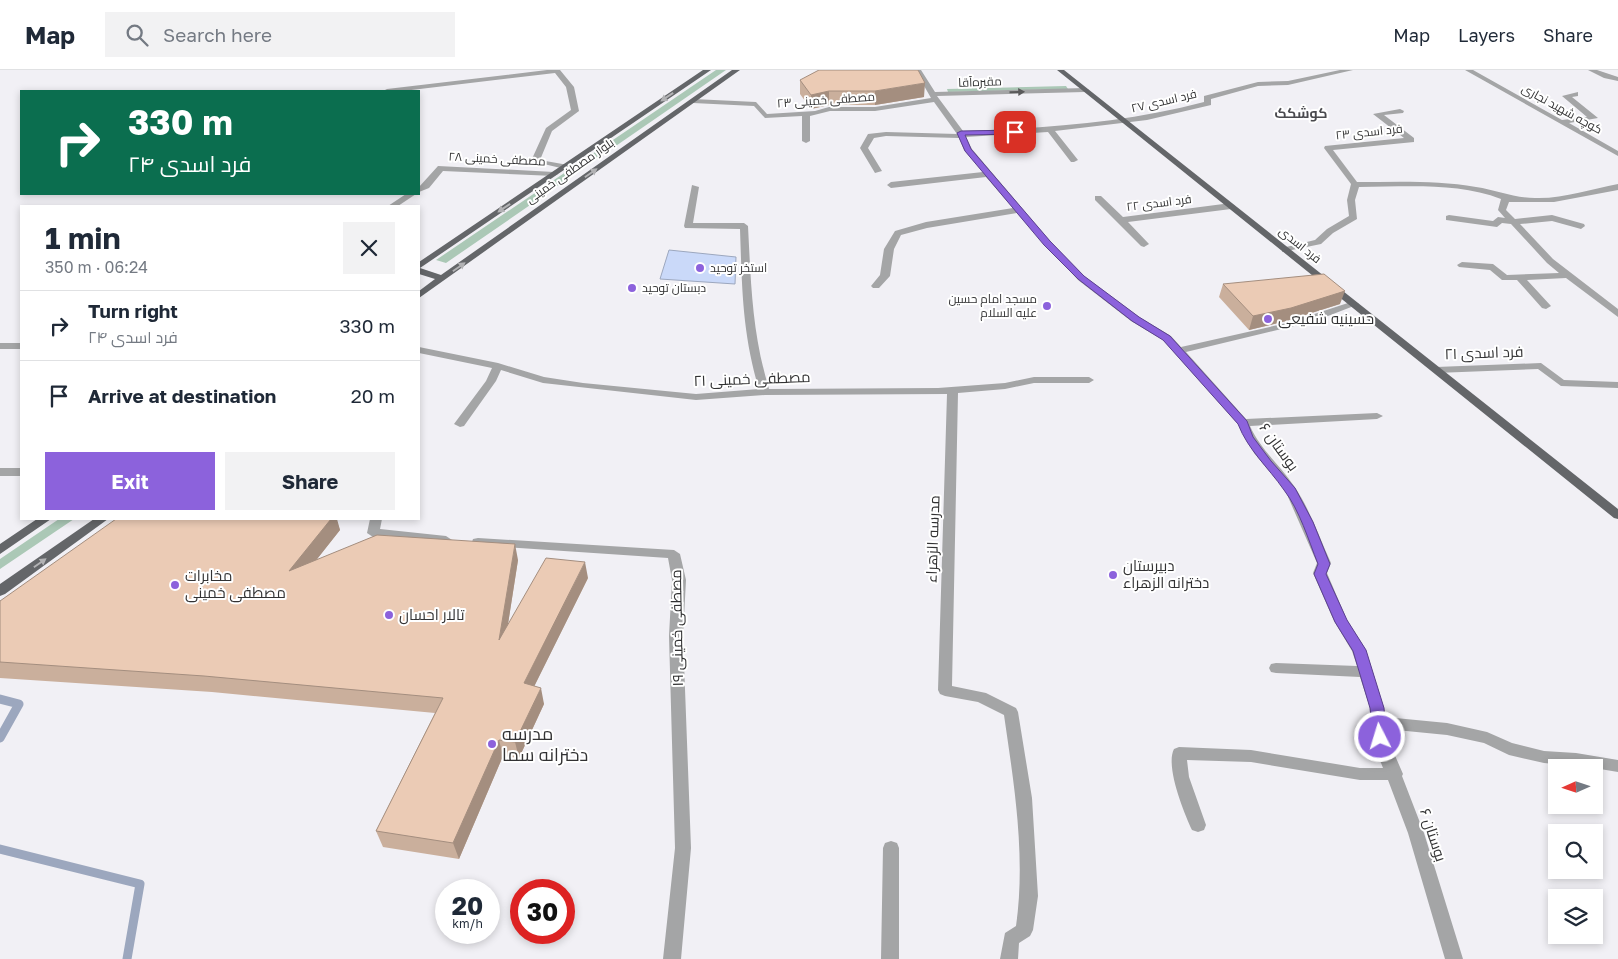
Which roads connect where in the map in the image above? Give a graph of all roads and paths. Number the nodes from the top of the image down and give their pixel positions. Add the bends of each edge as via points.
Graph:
1 (556, 70) edge
2 (708, 70) edge
3 (737, 70) edge
4 (918, 70) edge
5 (1060, 70) edge
6 (1350, 70) edge
7 (1468, 70) edge
8 (1591, 70) edge
9 (1618, 79) edge
10 (928, 86) junction
11 (942, 86) junction
12 (1076, 87) junction
13 (395, 90) edge
14 (1575, 94) dead end
15 (939, 98) junction
16 (693, 101) junction
17 (1400, 111) dead end
18 (806, 114) junction
19 (1125, 122) junction
20 (1562, 122) junction
21 (1393, 126) junction
22 (1376, 128) dead end
23 (1051, 131) junction
24 (962, 134) junction
25 (806, 140) dead end
26 (1616, 151) edge
27 (1074, 160) dead end
28 (565, 167) junction
29 (878, 171) dead end
30 (554, 174) junction
31 (989, 174) junction
32 (1355, 184) junction
33 (892, 185) dead end
34 (695, 187) dead end
35 (1618, 187) edge
36 (420, 189) edge
37 (410, 195) edge
38 (1098, 198) dead end
39 (1509, 198) junction
40 (394, 205) edge
41 (1231, 206) junction
42 (1020, 210) junction
43 (1449, 218) dead end
44 (1121, 220) junction
45 (1512, 222) junction
46 (1581, 226) dead end
47 (1144, 244) dead end
48 (1285, 250) junction
49 (420, 265) edge
50 (1462, 265) dead end
51 (420, 271) edge
52 (1567, 275) junction
53 (1519, 277) junction
54 (442, 278) junction
55 (876, 286) dead end
56 (420, 294) edge
57 (1354, 304) junction
58 (1546, 306) dead end
59 (1618, 314) edge
60 (0, 346) edge
61 (20, 346) edge
62 (420, 350) edge
63 (1179, 351) junction
64 (498, 366) junction
65 (1436, 370) junction
66 (1089, 380) dead end
67 (1618, 385) edge
68 (953, 390) junction
69 (765, 392) junction
70 (1377, 416) dead end
71 (1243, 423) junction
72 (460, 424) dead end
73 (0, 472) edge
74 (20, 472) edge
75 (1618, 515) edge
76 (44, 520) edge
77 (101, 520) edge
78 (376, 520) edge
79 (0, 550) edge
80 (0, 591) edge
81 (1276, 668) dead end
82 (1366, 672) junction
83 (1378, 722) junction
84 (1618, 766) edge
85 (1395, 774) junction
86 (1198, 825) dead end
87 (891, 848) dead end
88 (672, 959) edge
89 (890, 959) edge
90 (1008, 959) edge
91 (1454, 959) edge

1 - 13 street
1 - 28 street via 570,87 575,111 550,130 535,161
2 -> 28 main road, بلوار مصطفی خمینی
3 - 16 main road, بلوار مصطفی خمینی
4 - 10 street
5 - 12 main road, فرد اسدی
6 - 19 street, فرد اسدی ۲۷ via 1304,80 1258,84 1207,98 1208,103
7 - 20 street, کوچه شهید ‌نجاری
8 - 9 street
10 - 11 street, مقبره‌آقا
10 - 15 street
11 - 12 street, مقبره‌آقا
11 - 15 street, مقبره‌آقا
15 -> 12 street, مقبره‌آقا
12 - 19 main road, فرد اسدی
14 - 20 street via 1566,96 1594,118
15 - 18 street, مصطفی خمینی ۲۳ via 875,109 829,109
15 - 24 street, بوستان ۶
16 - 18 street, مصطفی خمینی ۲۳ via 756,104 765,116
54 -> 16 main road, بلوار مصطفی خمینی
17 - 21 street, فرد اسدی ۲۳ via 1377,114
18 - 25 street
19 - 23 street
19 - 41 main road, فرد اسدی
20 - 26 street, کوچه شهید ‌نجاری
21 - 22 street
21 - 32 street, فرد اسدی ۲۳ via 1411,140 1328,148
23 - 24 street
23 - 27 street
24 - 29 street via 872,136 864,148
24 - 31 street, بوستان ۶ via 968,150
28 - 30 main road, بلوار مصطفی خمینی
30 - 36 street, مصطفی خمینی ۲۸ via 441,168
30 -> 49 main road, بلوار مصطفی خمینی
31 - 33 street
31 - 42 street, بوستان ۶
32 - 39 street via 1462,188 1494,191
32 - 48 street via 1351,200 1354,217 1318,242
34 - 69 street via 688,226 744,226 748,318
35 - 39 street via 1554,200
37 - 40 street
38 - 44 street, فرد اسدی ۲۲
39 - 45 street via 1504,201 1502,210
41 - 44 street, فرد اسدی ۲۲
41 - 48 main road, فرد اسدی
42 - 55 street via 926,225 898,233 889,249 885,276
42 - 63 street, بوستان ۶ via 1081,278 1166,338
43 - 45 street via 1497,224 1498,220
44 - 47 street
45 - 46 street via 1552,218
45 - 52 street
48 - 57 main road, فرد اسدی
50 - 53 street via 1493,267 1504,278
51 - 54 main road
52 - 53 street
52 - 59 street
53 - 58 street
54 - 56 main road, بلوار مصطفی خمینی
57 - 63 street via 1249,336
57 - 65 main road, فرد اسدی
60 - 61 street
62 - 64 street, مصطفی خمینی ۲۱
63 - 71 street, بوستان ۶
64 - 69 street, مصطفی خمینی ۲۱ via 543,380 583,386 696,397
64 - 72 street
65 - 67 street, فرد اسدی ۲۱ via 1541,366 1561,383
65 - 75 main road, فرد اسدی
66 - 68 street, مصطفی خمینی ۲۱ via 1034,380
68 - 69 street, مصطفی خمینی ۲۱
68 - 90 street, مدرسه الزهراء via 945,690 981,697 1011,712 1024,798 1029,896 1024,930 1011,939
70 - 71 street
71 - 82 street, بوستان ۶ via 1248,437 1289,488 1307,522 1324,564 1320,574 1341,622 1359,650
73 - 74 street
76 - 79 main road
80 -> 77 main road
78 - 88 street, مصطفی خمینی ۱۹ via 373,533 674,554 679,580 676,636 683,848
81 - 82 street
82 - 83 street, بوستان ۶
83 - 84 street via 1447,728 1487,738 1526,753
83 - 85 street, بوستان ۶ via 1380,737
85 - 86 street via 1360,774 1251,756 1179,753 1181,777
85 - 91 street, بوستان ۶
87 - 89 street

